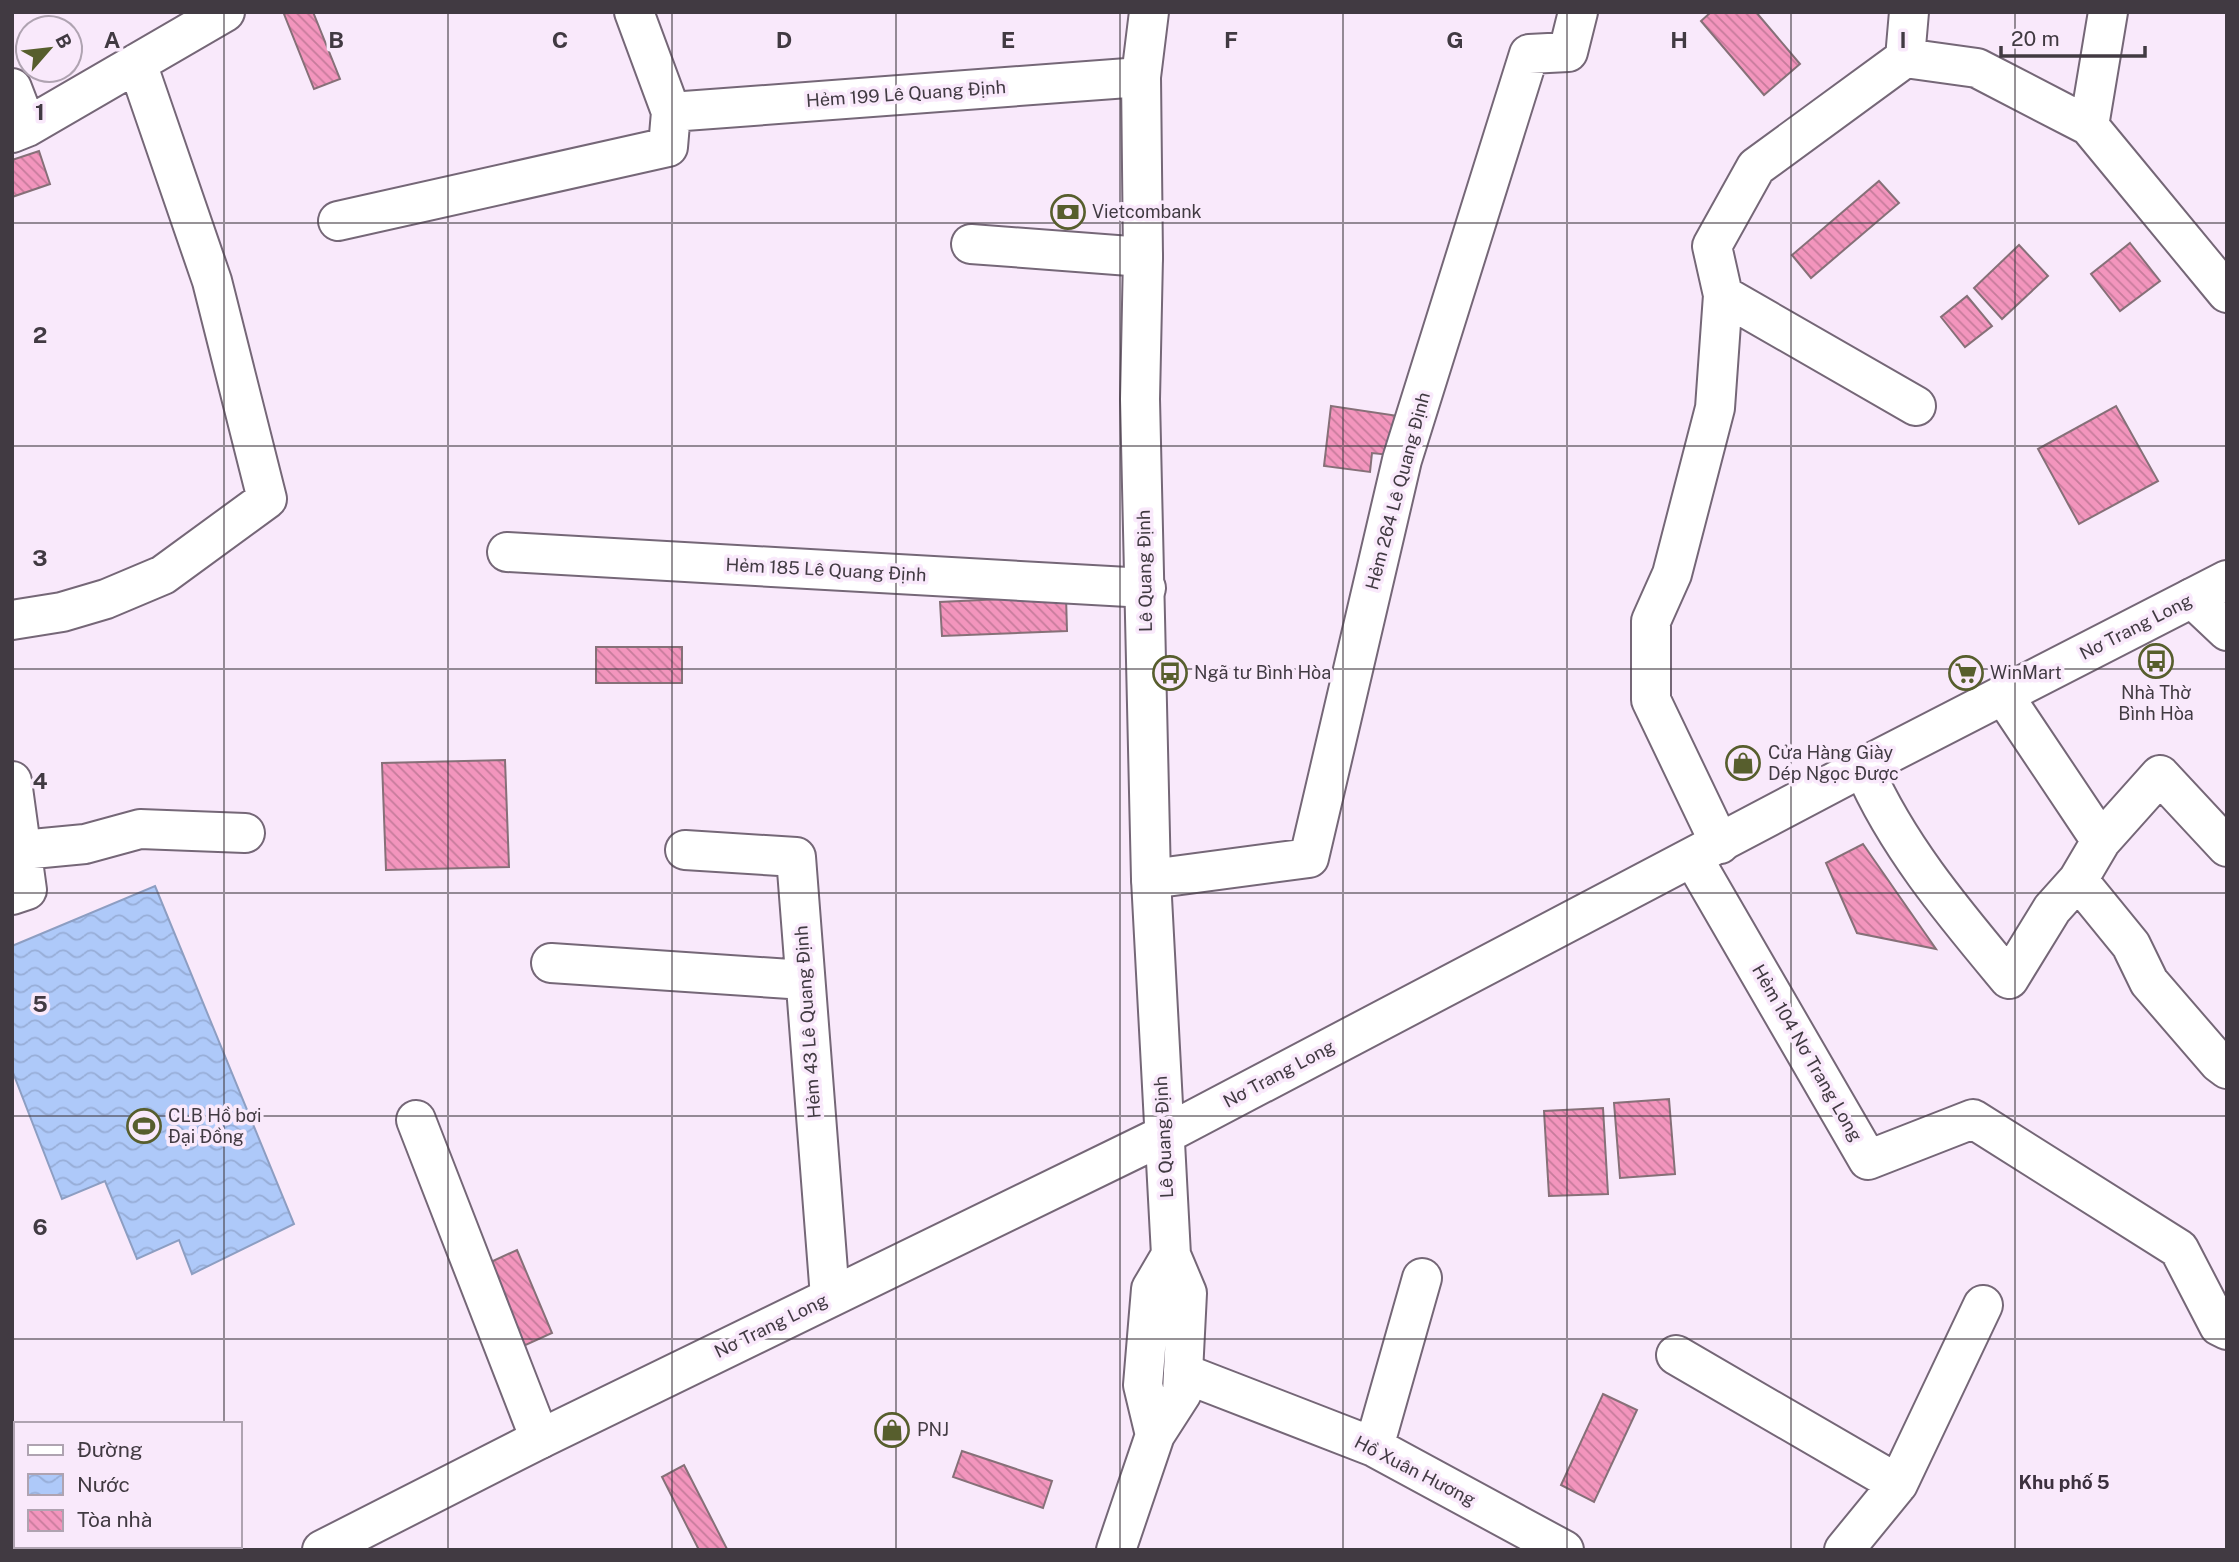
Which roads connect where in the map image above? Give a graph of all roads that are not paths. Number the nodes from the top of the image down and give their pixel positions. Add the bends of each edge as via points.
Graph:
1 (225, 12) edge
2 (634, 12) edge
3 (1149, 12) edge
4 (1578, 12) edge
5 (1909, 12) edge
6 (2108, 12) edge
7 (1905, 58) junction
8 (137, 63) junction
9 (1141, 77) junction
10 (12, 88) edge
11 (671, 111) junction
12 (2089, 126) junction
13 (19, 130) edge
14 (338, 221) dead end
15 (971, 244) dead end
16 (1143, 257) junction
17 (2227, 293) edge
18 (1723, 295) junction
19 (1916, 407) dead end
20 (507, 552) dead end
21 (2227, 580) edge
22 (1146, 588) junction
23 (2192, 597) junction
24 (12, 620) edge
25 (2227, 631) edge
26 (2004, 696) junction
27 (1863, 767) junction
28 (12, 781) edge
29 (245, 833) dead end
30 (2101, 841) junction
31 (2227, 846) edge
32 (22, 850) junction
33 (685, 850) dead end
34 (1707, 851) junction
35 (1151, 879) junction
36 (2078, 880) junction
37 (12, 895) edge
38 (551, 963) dead end
39 (805, 980) junction
40 (2227, 1069) edge
41 (416, 1120) dead end
42 (1164, 1135) junction
43 (1171, 1255) junction
44 (1422, 1278) dead end
45 (830, 1297) junction
46 (1983, 1305) dead end
47 (2227, 1330) edge
48 (1676, 1356) dead end
49 (1183, 1373) junction
50 (1155, 1434) junction
51 (540, 1438) junction
52 (1374, 1447) junction
53 (1898, 1484) junction
54 (322, 1550) edge
55 (1116, 1550) edge
56 (1564, 1550) edge
57 (1844, 1550) edge

1 - 8 main road
2 - 11 main road
3 - 9 main road, Lê Quang Định
4 - 35 main road, Hẻm 264 Lê Quang Định via 1568,52 1529,54 1524,67 1402,460 1309,858
5 - 7 main road
6 - 12 main road
7 - 12 main road via 1977,68
7 - 18 main road, Hẻm 104 Nơ Trang Long via 1756,167 1712,246
8 - 13 main road
8 - 24 main road via 212,281 267,499 163,575 62,612
9 - 11 main road, Hẻm 199 Lê Quang Định
9 - 16 main road, Lê Quang Định
10 - 13 main road
11 - 14 main road via 668,147
12 - 17 main road
15 - 16 main road
16 - 22 main road, Lê Quang Định via 1140,399
18 - 19 main road
18 - 34 main road, Hẻm 104 Nơ Trang Long via 1715,408 1672,574 1651,621 1651,701
20 - 22 main road, Hẻm 185 Lê Quang Định
21 - 23 main road, Nơ Trang Long
22 - 35 main road, Lê Quang Định
23 - 25 main road
23 - 26 main road, Nơ Trang Long
26 - 27 main road, Nơ Trang Long
26 - 30 main road
27 - 34 main road, Nơ Trang Long
27 - 36 main road via 1875,796 1920,866 2010,979 2052,909
28 - 32 main road
29 - 32 main road via 140,829 85,844
30 - 31 main road via 2160,775
30 - 36 main road
32 - 37 main road via 27,890
33 - 39 main road, Hẻm 43 Lê Quang Định via 796,856
34 - 42 main road, Nơ Trang Long
34 - 47 main road, Hẻm 104 Nơ Trang Long via 1868,1160 1973,1119 2179,1249 2219,1326
35 - 42 main road, Lê Quang Định
36 - 40 main road via 2131,945 2149,982
38 - 39 main road
39 - 45 main road, Hẻm 43 Lê Quang Định
41 - 51 main road
42 - 43 main road, Lê Quang Định
42 - 45 main road, Nơ Trang Long
43 - 49 main road, Lê Quang Định via 1186,1293
43 - 50 main road via 1151,1289 1143,1385
44 - 52 main road
45 - 51 main road, Nơ Trang Long
46 - 53 main road
48 - 53 main road
49 - 50 main road, Lê Quang Định via 1182,1393
49 - 52 main road, Hồ Xuân Hương
50 - 55 main road, Lê Quang Định
51 - 54 main road, Nơ Trang Long
52 - 56 main road, Hồ Xuân Hương
53 - 57 main road

